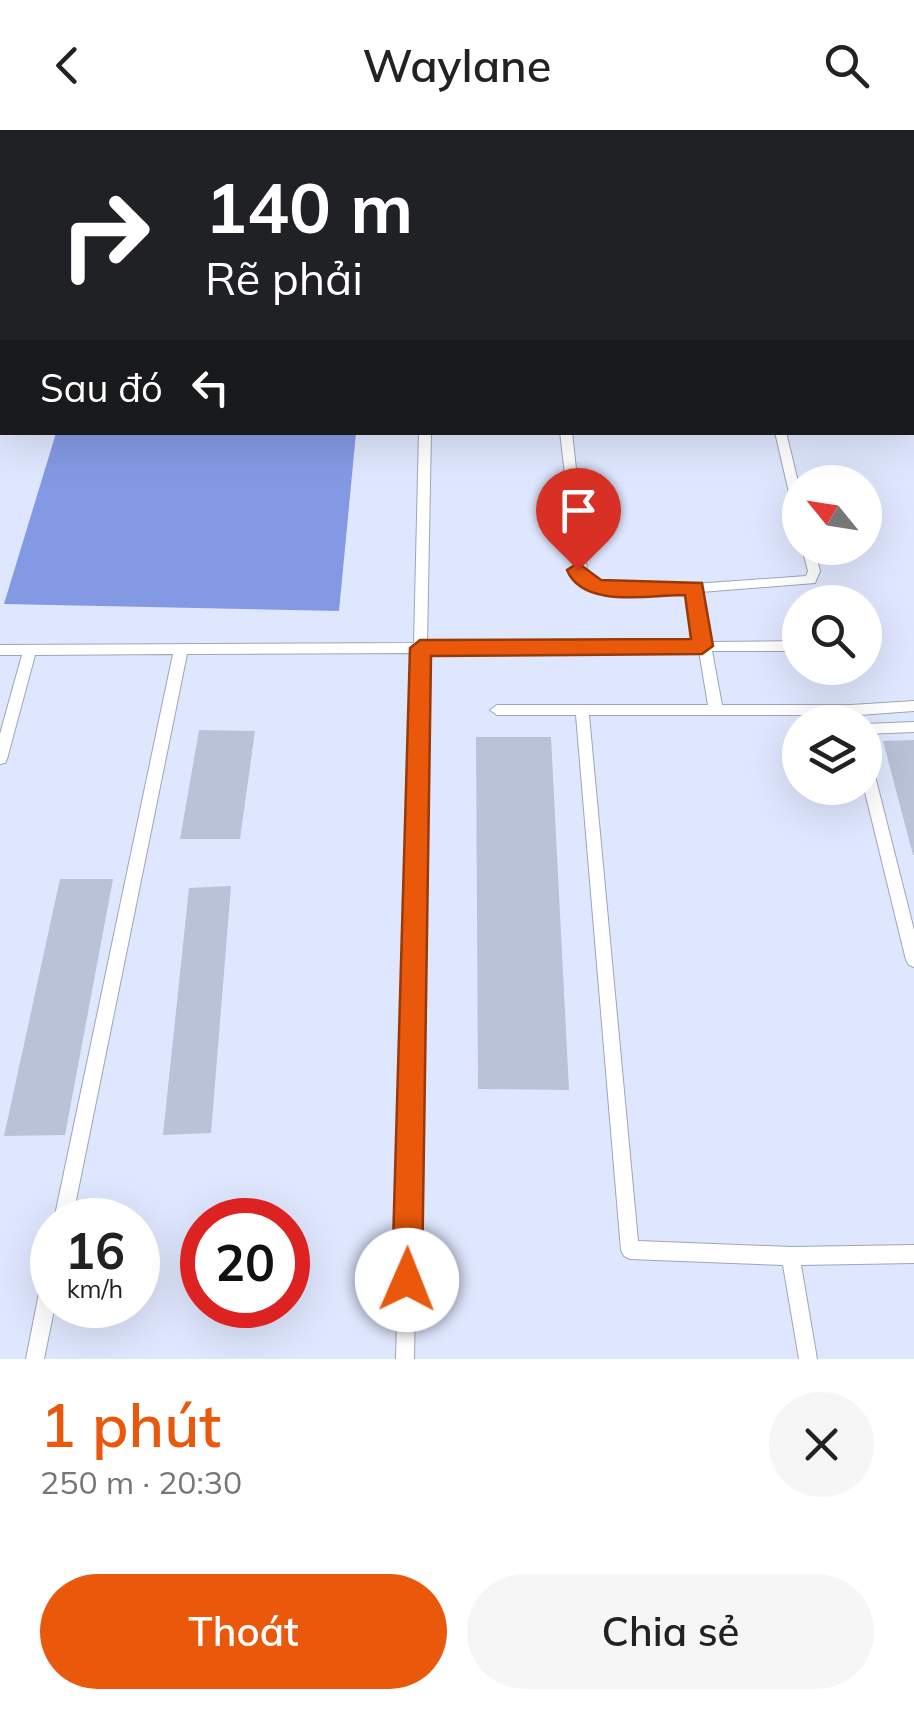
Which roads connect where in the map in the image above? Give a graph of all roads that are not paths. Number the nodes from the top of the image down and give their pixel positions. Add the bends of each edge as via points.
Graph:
1 (425, 435) edge
2 (566, 435) edge
3 (781, 435) edge
4 (788, 465) edge
5 (812, 565) edge
6 (694, 588) junction
7 (702, 646) junction
8 (782, 646) edge
9 (420, 648) junction
10 (182, 649) junction
11 (0, 650) edge
12 (30, 650) junction
13 (914, 706) edge
14 (498, 710) dead end
15 (582, 710) junction
16 (716, 710) junction
17 (882, 711) edge
18 (782, 713) edge
19 (914, 727) edge
20 (882, 729) edge
21 (0, 759) edge
22 (875, 805) edge
23 (914, 960) edge
24 (69, 1198) edge
25 (914, 1254) edge
26 (791, 1256) junction
27 (41, 1328) edge
28 (35, 1359) edge
29 (405, 1359) edge
30 (808, 1359) edge

1 - 9 lane
2 - 6 lane via 582,581 599,588
3 - 4 lane
5 - 6 lane via 810,580
6 - 7 lane
7 - 8 lane
7 - 9 lane
7 - 16 lane
9 - 10 lane
9 - 29 lane
10 - 12 lane
10 - 24 lane
11 - 12 lane
12 - 21 lane
13 - 17 lane
14 - 15 lane
15 - 16 lane
15 - 26 lane via 630,1250
16 - 18 lane
19 - 20 lane
22 - 23 lane
25 - 26 lane
26 - 30 lane
27 - 28 lane

